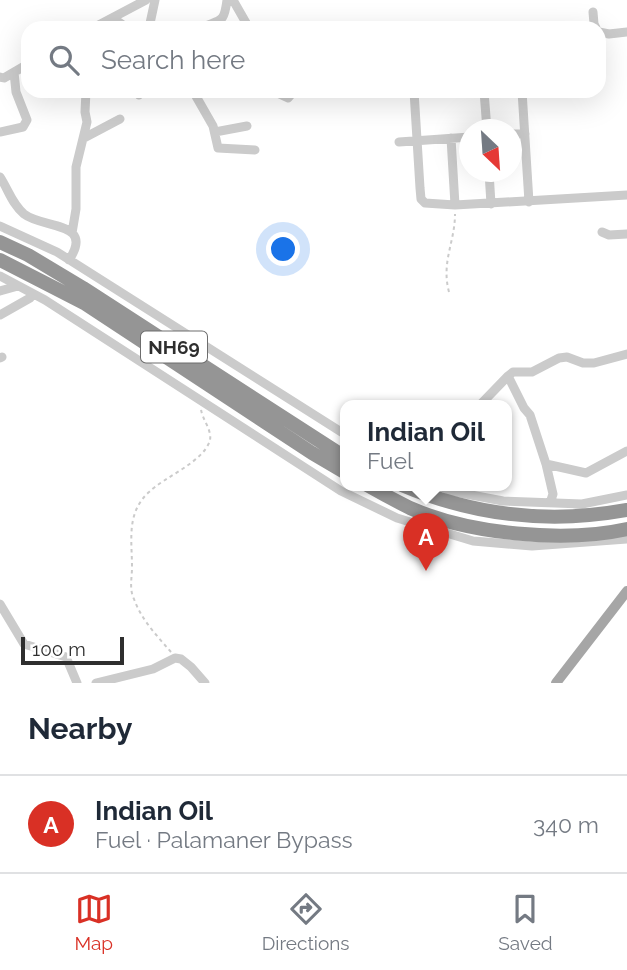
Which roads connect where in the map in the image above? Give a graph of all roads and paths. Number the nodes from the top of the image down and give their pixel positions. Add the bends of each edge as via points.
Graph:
1 (146, 0) edge
2 (155, 0) edge
3 (227, 0) edge
4 (233, 0) edge
5 (593, 12) dead end
6 (113, 18) junction
7 (107, 21) edge
8 (117, 21) edge
9 (150, 21) edge
10 (222, 21) edge
11 (245, 21) edge
12 (594, 21) edge
13 (627, 32) edge
14 (606, 33) edge
15 (6, 77) edge
16 (86, 98) edge
17 (197, 98) edge
18 (414, 98) edge
19 (484, 98) edge
20 (522, 98) edge
21 (120, 119) dead end
22 (485, 119) edge
23 (247, 126) dead end
24 (0, 132) edge
25 (215, 132) junction
26 (525, 134) joint
27 (84, 138) junction
28 (451, 138) junction
29 (459, 138) edge
30 (417, 141) junction
31 (399, 142) dead end
32 (255, 150) dead end
33 (0, 177) edge
34 (490, 182) edge
35 (627, 195) edge
36 (529, 202) junction
37 (491, 204) junction
38 (455, 205) junction
39 (0, 226) edge
40 (602, 232) dead end
41 (72, 233) junction
42 (627, 234) edge
43 (0, 242) edge
44 (0, 260) edge
45 (69, 260) junction
46 (0, 276) edge
47 (18, 286) junction
48 (0, 292) edge
49 (450, 292) dead end
50 (33, 294) junction
51 (0, 315) edge
52 (627, 354) edge
53 (508, 376) junction
54 (485, 400) edge
55 (204, 402) junction
56 (340, 432) edge
57 (627, 451) edge
58 (340, 455) edge
59 (546, 464) junction
60 (340, 470) edge
61 (340, 490) edge
62 (341, 491) edge
63 (378, 491) edge
64 (426, 491) edge
65 (450, 491) edge
66 (627, 495) edge
67 (550, 503) junction
68 (412, 509) junction
69 (627, 510) edge
70 (428, 528) junction
71 (627, 529) edge
72 (627, 539) edge
73 (627, 591) edge
74 (0, 604) edge
75 (175, 658) junction
76 (77, 683) edge
77 (96, 683) edge
78 (205, 683) edge
79 (556, 683) edge

1 - 6 street
2 - 9 street
3 - 10 street
4 - 11 street
5 - 12 street
6 - 7 street
6 - 8 street
13 - 14 street
15 - 24 street via 27,120 23,127
16 - 27 street
17 - 25 street
18 - 30 street
19 - 22 street
20 - 26 street
21 - 27 street
23 - 25 street
25 - 32 street via 218,148
26 - 36 street
27 - 41 street via 76,167
28 - 29 street
28 - 30 street
28 - 38 street
30 - 31 street
30 - 38 street via 421,199 430,205
33 - 41 street via 24,214
34 - 37 street
35 - 36 street
36 - 37 street
37 - 38 street
38 - 49 path via 455,231 446,265
39 - 45 street
40 - 42 street
41 - 45 street via 77,245
43 - 58 highway, NH69 via 83,288
44 - 60 highway, NH69 via 84,303
45 - 56 street
46 - 47 street
47 - 48 street
47 - 50 street
50 - 51 street
50 - 55 street
52 - 53 street via 594,363 559,358 532,372
53 - 54 street
53 - 59 street via 530,415
55 - 61 street
55 - 75 path via 201,412 210,439 205,449 147,492 131,525 134,599
57 - 59 street via 586,472
59 - 67 street via 553,494
62 - 70 street
63 - 68 highway
64 - 69 highway via 481,510 536,518
65 - 67 street via 503,501
66 - 67 street via 582,504
68 - 70 highway
68 - 71 highway via 478,528 545,535
70 - 72 street via 473,541 533,546
73 - 79 main road
74 - 76 street via 24,644 65,657
75 - 77 street via 153,669
75 - 78 street

